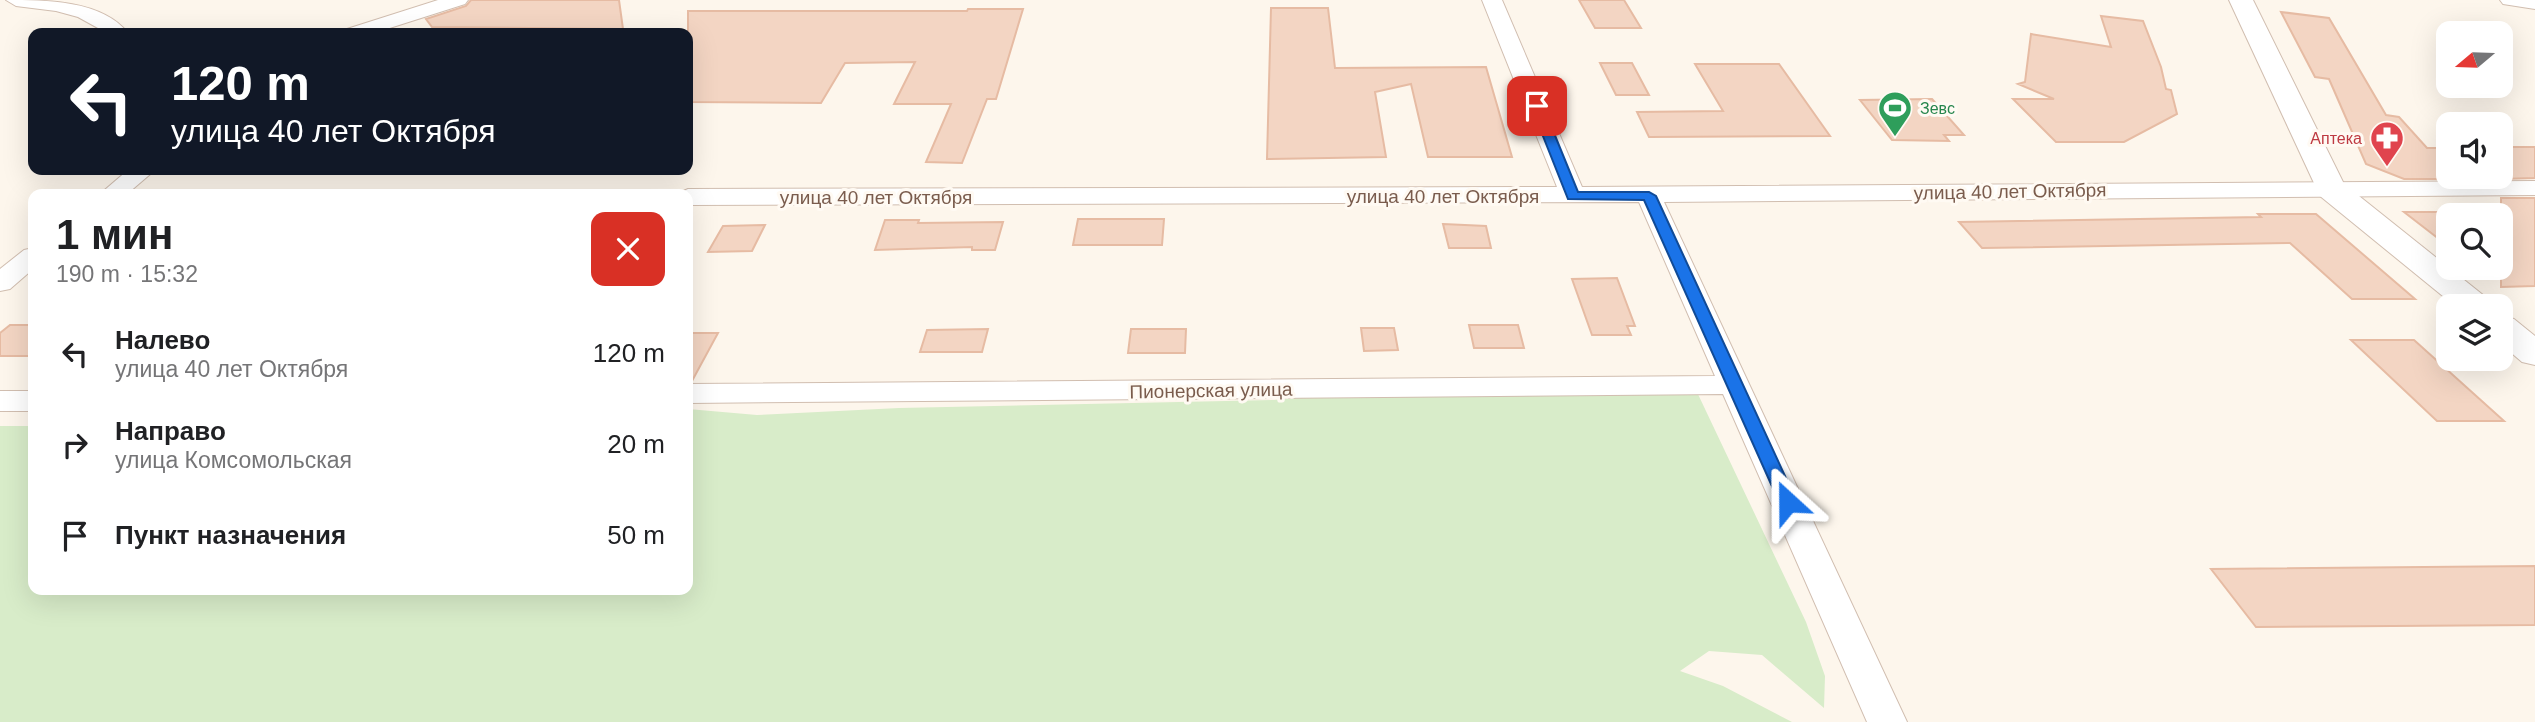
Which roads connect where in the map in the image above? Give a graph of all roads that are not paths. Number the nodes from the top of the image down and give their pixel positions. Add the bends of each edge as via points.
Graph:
1 (16, 0) edge
2 (458, 0) edge
3 (1492, 0) edge
4 (2241, 0) edge
5 (2510, 0) edge
6 (2535, 3) edge
7 (114, 28) edge
8 (370, 28) edge
9 (137, 175) edge
10 (2535, 188) edge
11 (118, 189) edge
12 (2330, 190) junction
13 (1573, 196) junction
14 (1649, 196) junction
15 (693, 197) edge
16 (28, 260) edge
17 (0, 283) edge
18 (2461, 294) edge
19 (2513, 337) edge
20 (2535, 354) edge
21 (1735, 385) junction
22 (693, 394) edge
23 (0, 401) edge
24 (28, 401) edge
25 (1887, 722) edge

1 - 7 street via 86,12
2 - 8 street
3 - 13 street
4 - 12 street
5 - 6 street
9 - 11 street
10 - 12 street, улица 40 лет Октября
12 - 14 street, улица 40 лет Октября
12 - 18 street
13 - 14 street, улица 40 лет Октября
13 - 15 street, улица 40 лет Октября
14 - 21 street
16 - 17 street
19 - 20 street
21 - 22 street, Пионерская улица
21 - 25 street
23 - 24 street

